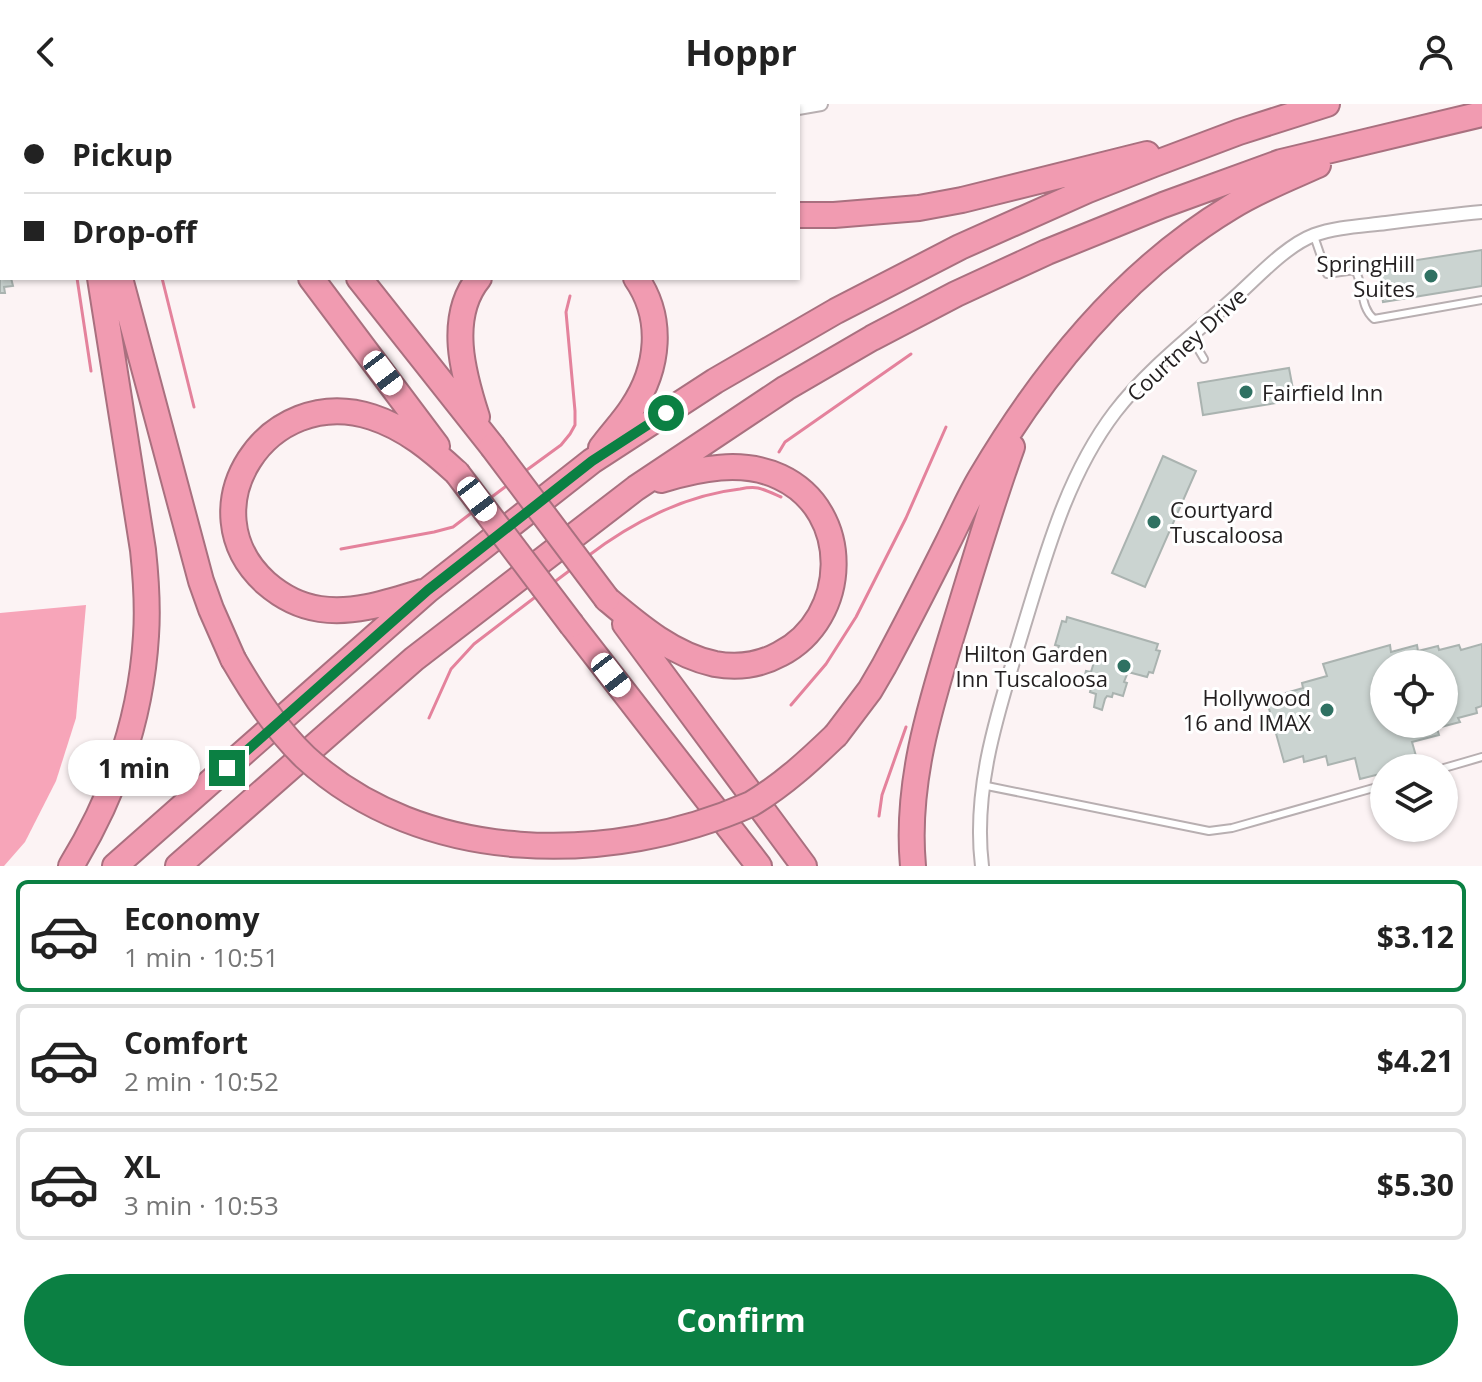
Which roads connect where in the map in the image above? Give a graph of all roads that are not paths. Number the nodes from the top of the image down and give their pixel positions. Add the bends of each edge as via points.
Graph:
1 (821, 104) edge
2 (1327, 104) edge
3 (800, 108) edge
4 (1482, 114) edge
5 (1239, 132) junction
6 (1402, 132) junction
7 (0, 169) edge
8 (0, 179) edge
9 (1482, 212) edge
10 (800, 215) edge
11 (1314, 235) junction
12 (100, 280) edge
13 (121, 280) edge
14 (312, 280) edge
15 (361, 280) edge
16 (478, 280) edge
17 (637, 280) edge
18 (1482, 300) edge
19 (1191, 337) junction
20 (1204, 359) dead end
21 (1027, 406) junction
22 (487, 438) junction
23 (592, 461) junction
24 (457, 473) junction
25 (636, 488) junction
26 (428, 590) junction
27 (607, 599) junction
28 (1482, 757) edge
29 (1458, 764) edge
30 (982, 785) junction
31 (1370, 789) edge
32 (71, 866) edge
33 (115, 866) edge
34 (178, 866) edge
35 (759, 866) edge
36 (804, 866) edge
37 (913, 866) edge
38 (982, 866) edge

1 - 3 street
2 - 5 highway
4 - 6 highway
5 - 10 highway via 919,208
5 - 23 highway via 960,247 715,381
6 - 21 highway via 1269,187 1196,230 1098,318
6 - 25 highway via 1281,162 1105,227 956,294 786,388
7 - 8 lane
9 - 11 street, Courtney Drive
11 - 18 lane via 1327,274 1355,270 1366,312 1374,319
11 - 19 street, Courtney Drive via 1278,259
12 - 32 highway via 143,550 147,633 123,760
13 - 21 highway, bridge via 201,581 233,659 265,710 290,742 348,793 427,836 503,855 586,857 668,842 747,807 795,774 836,735 870,690 980,478
14 - 24 highway
15 - 22 highway
16 - 22 highway via 464,307 461,335 466,382
17 - 23 highway via 654,323 650,373 632,408
19 - 20 lane
19 - 30 street, Courtney Drive via 1115,412 1072,485 1007,685
21 - 37 highway via 922,736 912,820
22 - 27 highway, bridge
23 - 26 highway
24 - 26 highway via 395,426 371,416 327,411 301,417 265,439 237,486 239,542 260,577 282,595 307,607 350,610
24 - 35 highway, bridge
25 - 27 highway via 703,469 761,471 780,477 806,496 824,521 834,577 816,623 797,644 758,663 730,666 664,643
25 - 34 highway via 414,659
26 - 33 highway
27 - 36 highway
28 - 29 lane
30 - 31 lane via 1209,831
30 - 38 street, Courtney Drive

